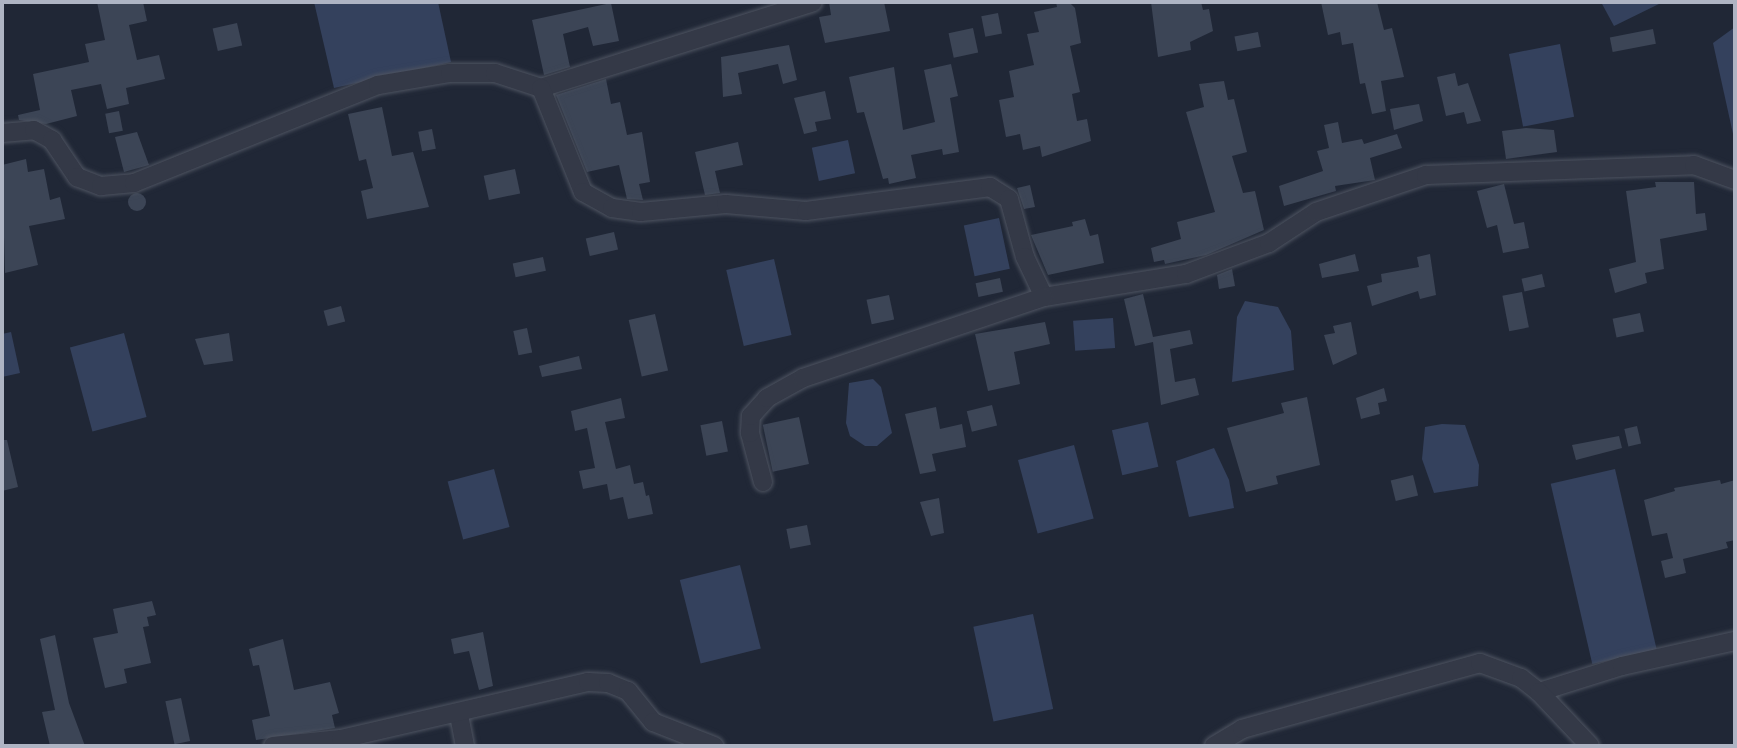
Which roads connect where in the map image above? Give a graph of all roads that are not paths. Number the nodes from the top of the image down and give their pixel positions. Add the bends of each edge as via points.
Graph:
1 (813, 2) edge
2 (541, 88) junction
3 (2, 133) edge
4 (1735, 180) edge
5 (1044, 297) junction
6 (763, 482) dead end
7 (1735, 641) edge
8 (1539, 692) junction
9 (458, 715) junction
10 (273, 746) edge
11 (465, 746) edge
12 (715, 746) edge
13 (1214, 746) edge
14 (1590, 746) edge

1 - 2 street
2 - 3 street via 495,73 450,73 378,85 134,183 101,186 77,177 52,140 34,130
2 - 5 street via 583,192 612,208 641,212 726,204 806,211 990,187 1009,199 1025,257
4 - 5 street via 1694,165 1426,175 1316,212 1269,243 1186,274
5 - 6 street via 803,378 766,398 751,416 750,433
7 - 8 street via 1622,666
8 - 13 street via 1521,678 1480,663 1242,729
8 - 14 street
9 - 10 street via 341,739
9 - 11 street
9 - 12 street via 588,682 608,683 628,691 653,722

